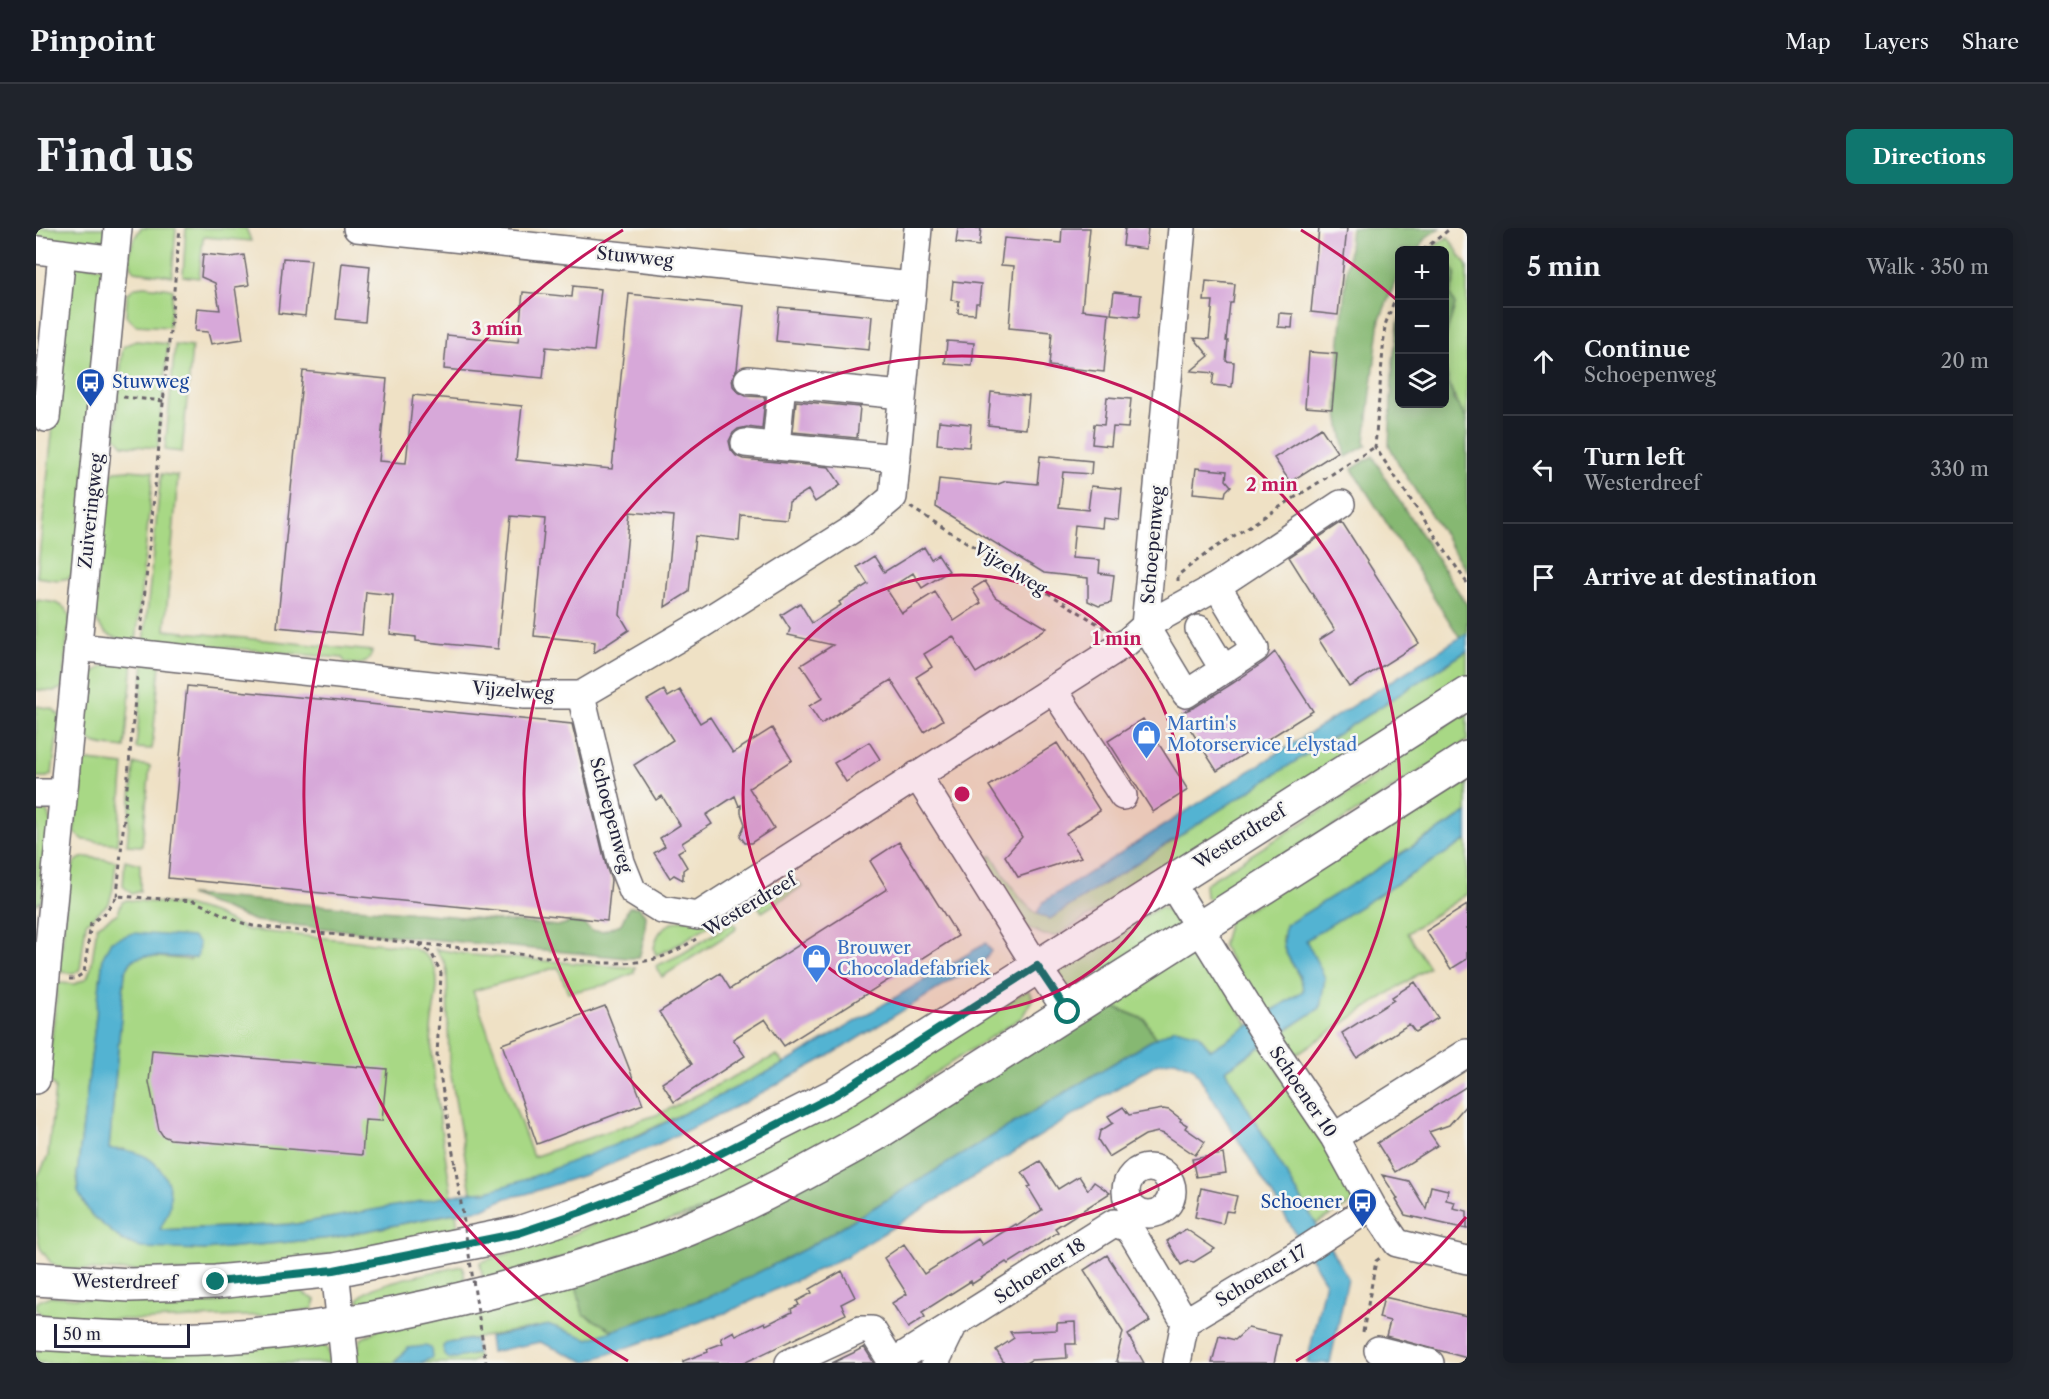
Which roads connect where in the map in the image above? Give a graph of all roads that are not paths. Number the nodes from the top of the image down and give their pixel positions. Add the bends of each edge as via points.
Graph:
1 (118, 228) edge
2 (357, 228) edge
3 (918, 228) edge
4 (1182, 228) edge
5 (49, 252) edge
6 (115, 260) junction
7 (912, 286) junction
8 (748, 380) dead end
9 (782, 383) junction
10 (902, 395) junction
11 (46, 418) dead end
12 (745, 442) dead end
13 (776, 446) junction
14 (897, 458) junction
15 (1341, 504) dead end
16 (1217, 586) junction
17 (1199, 629) dead end
18 (1136, 634) junction
19 (77, 647) junction
20 (1224, 669) junction
21 (1053, 689) junction
22 (1467, 694) edge
23 (581, 695) junction
24 (1467, 758) edge
25 (917, 775) junction
26 (36, 793) edge
27 (63, 793) junction
28 (1123, 796) dead end
29 (1170, 881) junction
30 (44, 926) edge
31 (1199, 929) junction
32 (1037, 966) junction
33 (1068, 1012) junction
34 (1467, 1053) edge
35 (36, 1080) edge
36 (1334, 1137) junction
37 (1372, 1206) junction
38 (1467, 1260) edge
39 (334, 1270) junction
40 (36, 1279) edge
41 (1185, 1322) junction
42 (339, 1325) junction
43 (953, 1326) junction
44 (36, 1333) edge
45 (1378, 1350) road end
46 (801, 1361) edge
47 (345, 1363) edge
48 (892, 1363) edge
49 (935, 1363) edge
50 (1177, 1363) edge
51 (1428, 1363) edge

1 - 6 street, Zuiveringweg
2 - 7 street, Stuwweg
3 - 7 street
4 - 18 street, Schoepenweg
5 - 6 street
5 - 11 street
6 - 19 street, Zuiveringweg
7 - 10 street
8 - 9 street
9 - 10 street
9 - 13 street
10 - 14 street
12 - 13 street
13 - 14 street
14 - 23 street via 893,497 862,523
15 - 16 street
16 - 18 street
16 - 20 street via 1255,649
17 - 20 street
18 - 20 street via 1186,694
18 - 21 street, Schoepenweg
19 - 23 street, Vijzelweg via 525,694
19 - 27 street, Zuiveringweg
21 - 25 street, Schoepenweg
21 - 28 street
22 - 29 main road, Westerdreef
23 - 25 street, Schoepenweg via 621,862 633,892 662,910 698,916
24 - 31 main road
25 - 32 street
26 - 27 street
27 - 30 street, Zuiveringweg
29 - 31 street, Schoener 10
29 - 32 main road, Westerdreef
30 - 35 street, Zuiveringweg via 46,976
31 - 33 main road
31 - 36 street, Schoener 10
32 - 33 street
32 - 39 main road, Westerdreef via 837,1094 684,1172 519,1233
33 - 42 main road via 874,1135 792,1181 689,1229 525,1283
34 - 36 street
36 - 37 street, Schoener 10
37 - 38 street, Schoener 10 via 1397,1243
37 - 41 street, Schoener 17
39 - 40 main road, Westerdreef via 216,1282 130,1285
39 - 42 street
41 - 43 street, Schoener 18 via 1134,1220 1114,1224
41 - 50 street
42 - 44 main road via 200,1338 133,1339
42 - 47 street
43 - 48 street, Schoener 18
43 - 49 street
45 - 51 street
46 - 48 street via 860,1330 872,1330

